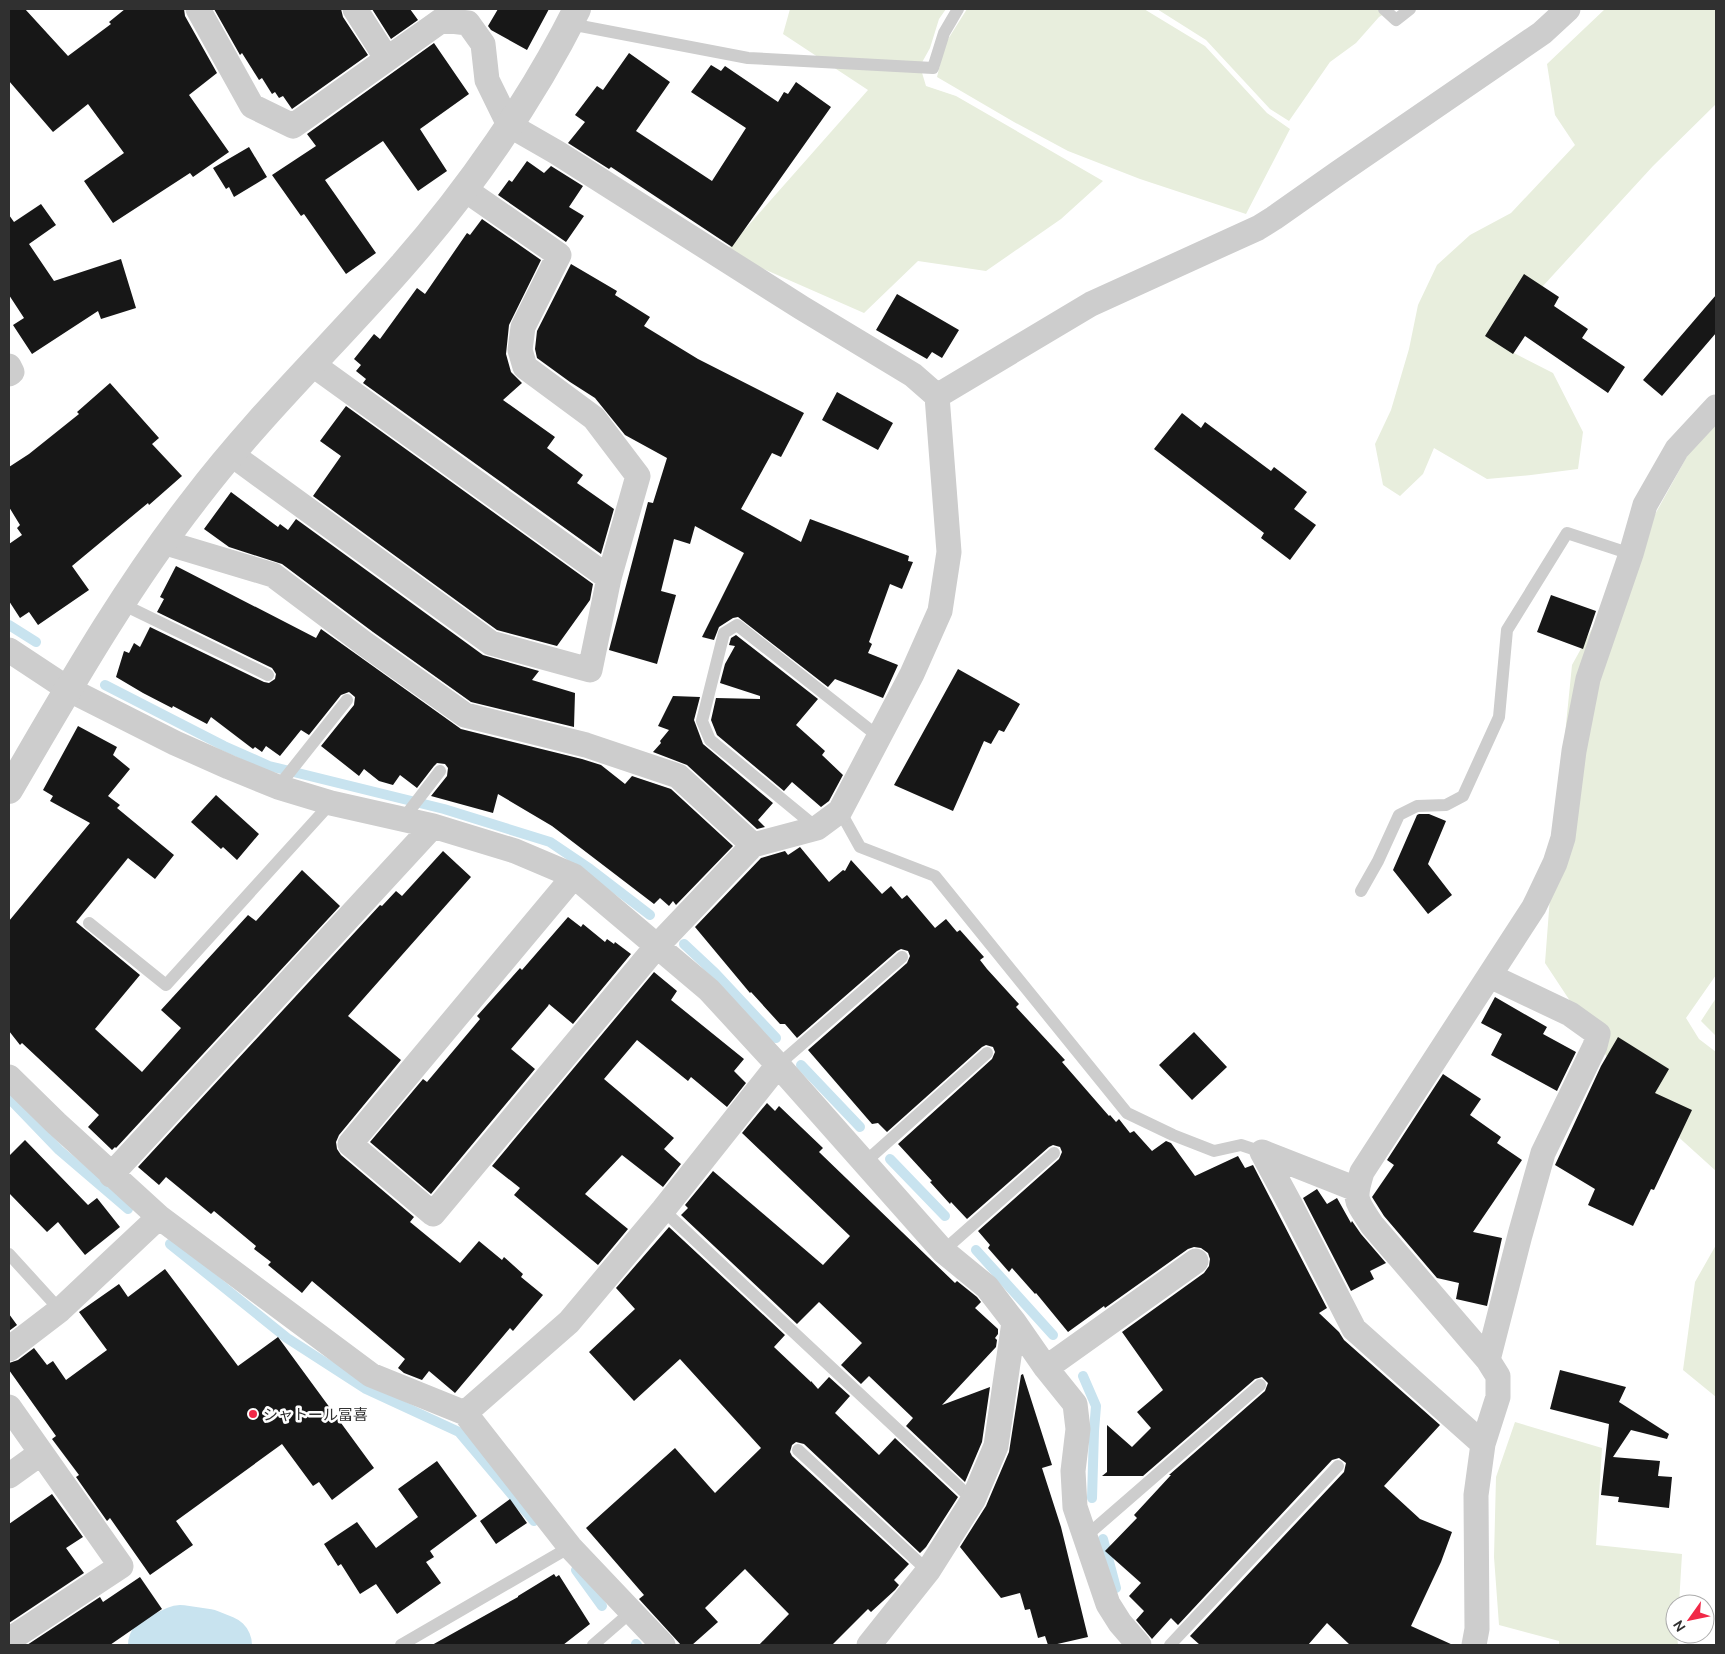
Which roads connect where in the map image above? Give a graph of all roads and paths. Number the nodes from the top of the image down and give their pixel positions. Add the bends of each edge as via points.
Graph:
1 (198, 9) edge
2 (355, 9) edge
3 (958, 9) edge
4 (1384, 9) edge
5 (1410, 9) edge
6 (1568, 9) edge
7 (573, 16) edge
8 (387, 59) junction
9 (509, 125) junction
10 (464, 189) junction
11 (312, 364) junction
12 (9, 366) edge
13 (9, 374) edge
14 (937, 396) junction
15 (1716, 407) edge
16 (231, 454) junction
17 (163, 542) junction
18 (1631, 554) junction
19 (609, 578) junction
20 (122, 604) junction
21 (9, 650) edge
22 (268, 675) dead end
23 (68, 689) junction
24 (347, 700) dead end
25 (878, 737) junction
26 (440, 771) dead end
27 (278, 787) junction
28 (9, 790) edge
29 (331, 803) junction
30 (840, 811) junction
31 (403, 819) junction
32 (433, 826) junction
33 (816, 828) junction
34 (753, 845) junction
35 (574, 876) junction
36 (1361, 891) dead end
37 (89, 923) dead end
38 (657, 946) junction
39 (902, 957) dead end
40 (1490, 976) junction
41 (987, 1053) dead end
42 (778, 1065) junction
43 (9, 1077) edge
44 (1262, 1152) junction
45 (1054, 1153) dead end
46 (864, 1163) junction
47 (111, 1175) junction
48 (1356, 1189) junction
49 (663, 1210) junction
50 (159, 1218) junction
51 (943, 1250) junction
52 (9, 1254) edge
53 (1196, 1261) dead end
54 (60, 1310) junction
55 (1014, 1322) junction
56 (9, 1349) edge
57 (1488, 1360) junction
58 (1046, 1368) junction
59 (1260, 1385) dead end
60 (9, 1407) edge
61 (464, 1413) junction
62 (1483, 1444) junction
63 (798, 1450) dead end
64 (41, 1453) junction
65 (1338, 1466) dead end
66 (9, 1476) edge
67 (973, 1500) junction
68 (1085, 1538) junction
69 (570, 1547) junction
70 (928, 1571) junction
71 (631, 1612) junction
72 (9, 1640) edge
73 (401, 1645) edge
74 (593, 1645) edge
75 (663, 1645) edge
76 (869, 1645) edge
77 (1139, 1645) edge
78 (1170, 1645) edge
79 (1474, 1645) edge

1 - 8 street via 252,106 293,126
2 - 8 street
3 - 7 lane via 944,33 933,68 748,58
4 - 5 lane via 1396,20
6 - 14 street via 1542,33 1258,228 1091,304
7 - 9 street via 540,79
8 - 9 street via 442,20 468,23 483,44 488,80
9 - 10 street
9 - 14 street via 913,375
10 - 11 street via 403,266
10 - 19 street via 559,255 523,328 520,350 525,367 594,418 638,476
11 - 16 street
11 - 19 street
12 - 13 street via 12,372
14 - 25 street via 949,552 940,611 912,674
15 - 18 street via 1677,449 1645,505
16 - 17 street
16 - 19 street via 491,643 590,670
17 - 20 street
17 - 34 street via 273,575 465,715 586,745 678,776
18 - 36 lane via 1567,532 1507,630 1499,716 1463,796 1446,804 1416,806 1399,815
18 - 40 street via 1588,679 1574,751 1563,838 1555,863 1534,906
20 - 22 lane
20 - 23 street
21 - 23 street
23 - 27 street via 176,743
23 - 28 street
24 - 27 lane
25 - 30 street
25 - 33 lane via 737,625 724,633 702,721 710,740
26 - 31 lane
27 - 29 street
29 - 31 street
29 - 37 lane via 166,985
30 - 33 street
30 - 44 lane via 860,846 935,876 1127,1113 1214,1151 1241,1145
31 - 32 street
32 - 35 street via 515,850
32 - 47 street
33 - 34 street
34 - 38 street
35 - 38 street
35 - 38 street via 350,1144 433,1214
38 - 42 street via 709,990
39 - 42 lane
40 - 48 street via 1362,1172
40 - 57 street via 1570,1014 1598,1034 1543,1153
41 - 46 lane
42 - 46 street
42 - 49 street
43 - 47 street
44 - 48 street
44 - 62 street via 1354,1329
45 - 51 lane
46 - 51 street
47 - 50 street
48 - 57 street via 1356,1201 1372,1225
49 - 61 street via 569,1322
49 - 67 lane
50 - 54 street
50 - 61 street via 371,1375
51 - 55 street via 986,1287
52 - 54 lane
53 - 58 street
54 - 56 street
55 - 58 street
55 - 67 street via 996,1446
57 - 62 street via 1498,1376 1498,1397
58 - 68 street via 1075,1404 1078,1429 1073,1489
59 - 68 lane
60 - 64 street
61 - 69 street
62 - 79 street via 1476,1495 1477,1629
63 - 70 lane
64 - 66 street
64 - 72 street via 121,1566
65 - 78 lane
67 - 70 street
68 - 77 street via 1108,1604
69 - 71 street
69 - 73 lane
70 - 76 street
71 - 74 lane
71 - 75 street

